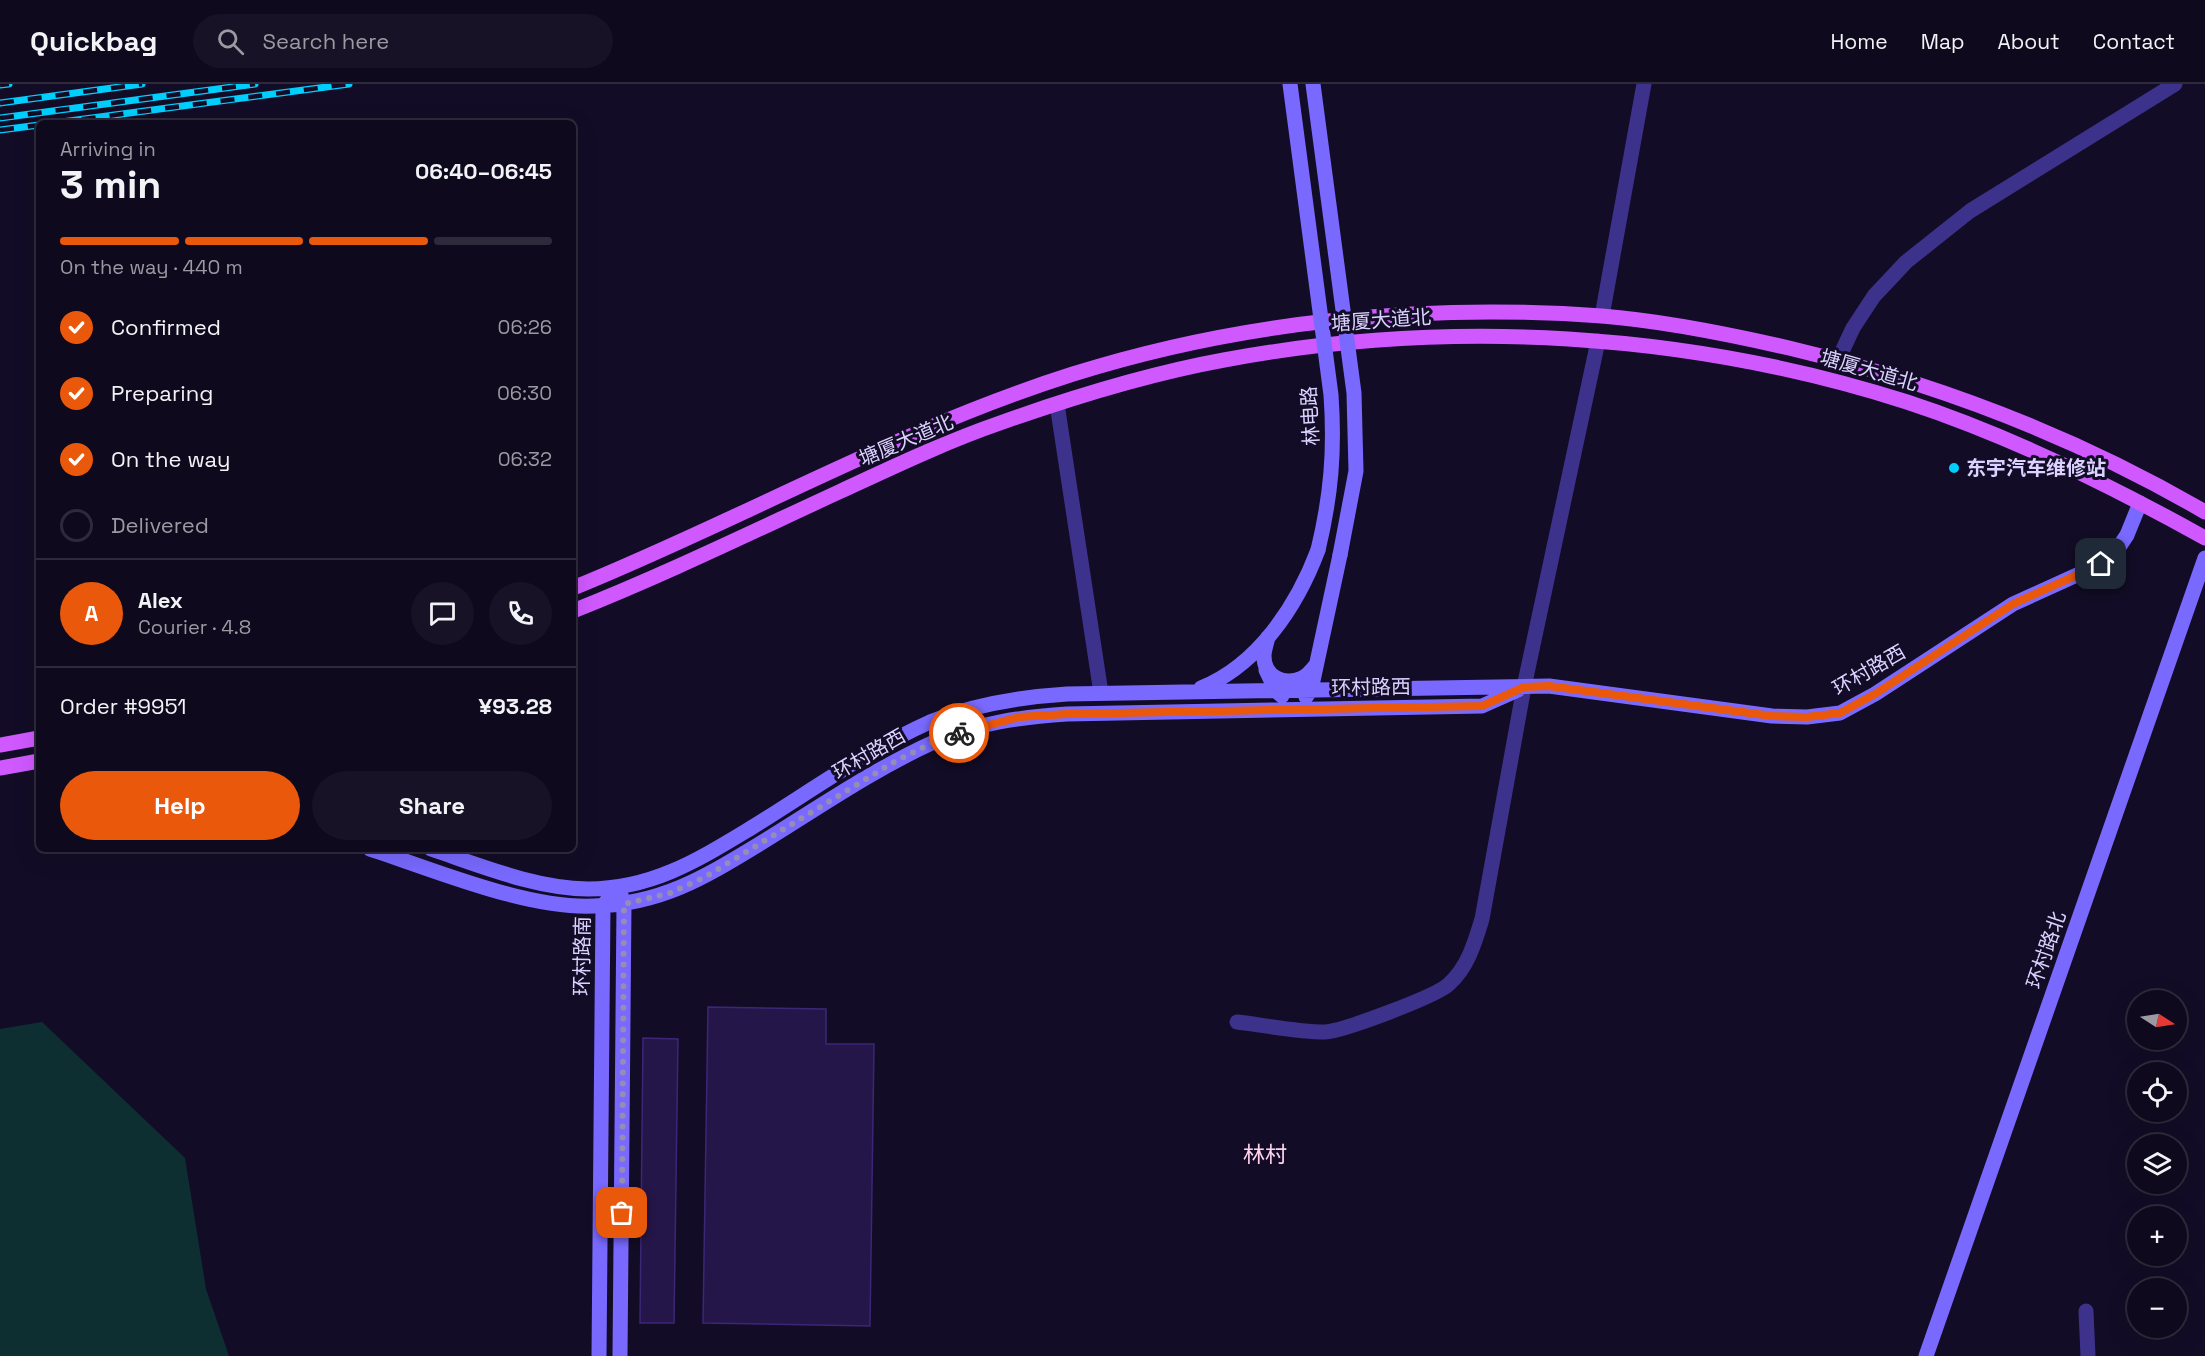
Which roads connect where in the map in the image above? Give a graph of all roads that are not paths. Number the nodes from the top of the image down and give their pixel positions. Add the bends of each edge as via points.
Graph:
1 (1290, 84) edge
2 (1313, 84) edge
3 (1644, 84) edge
4 (2175, 84) edge
5 (1602, 316) junction
6 (1598, 340) junction
7 (1838, 360) junction
8 (1057, 404) junction
9 (2140, 503) junction
10 (2205, 512) edge
11 (2205, 538) edge
12 (2205, 558) edge
13 (576, 587) edge
14 (576, 610) edge
15 (1268, 637) junction
16 (1316, 665) junction
17 (1266, 670) junction
18 (1524, 687) junction
19 (1311, 690) junction
20 (1276, 691) junction
21 (1190, 692) junction
22 (1101, 693) junction
23 (1296, 710) junction
24 (36, 739) edge
25 (0, 745) edge
26 (36, 762) edge
27 (0, 768) edge
28 (379, 852) edge
29 (440, 852) edge
30 (618, 887) junction
31 (624, 904) junction
32 (603, 906) junction
33 (1237, 1022) dead end
34 (2086, 1311) dead end
35 (599, 1356) edge
36 (620, 1356) edge
37 (1926, 1356) edge
38 (2088, 1356) edge

1 - 15 main road, 林电路, bridge via 1334,435 1328,506 1318,550 1291,608
2 - 16 main road, bridge via 1356,425 1356,471
3 - 5 street
4 - 7 street via 1970,211 1906,262 1874,296
5 - 7 main road, 塘厦大道北 via 1752,339
5 - 13 main road, 塘厦大道北 via 1461,313 1369,318 1218,338 1148,353 1019,393 917,432
6 - 8 main road, 塘厦大道北 via 1461,336 1301,348 1222,360
6 - 9 main road, 塘厦大道北 via 1747,361 1908,402 2078,471
6 - 18 street
7 - 10 main road, 塘厦大道北 via 1986,407 2088,451
8 - 14 main road, 塘厦大道北 via 915,457
8 - 22 street
9 - 11 main road, 塘厦大道北
9 - 18 main road, 环村路西 via 2127,535 2115,553 2101,564 2013,604 1840,713 1772,716 1549,686
12 - 37 main road, 环村路北
15 - 17 main road via 1263,655
15 - 21 main road, 林电路 via 1242,664 1218,681
16 - 17 main road via 1305,677 1291,682 1277,680
16 - 19 main road
17 - 20 main road
18 - 19 main road, 环村路西
18 - 23 main road, 环村路西 via 1482,706
18 - 33 street via 1482,919 1465,965 1448,986 1354,1026 1325,1032
19 - 20 main road, 环村路西
19 - 23 main road
20 - 21 main road, 环村路西
20 - 23 main road
21 - 22 main road, 环村路西
22 - 30 main road, 环村路西 via 1018,697 971,707 930,723 887,745 699,860 665,876
23 - 31 main road, 环村路西 via 1067,714 1019,717 975,727 894,762 705,877 670,893
24 - 25 main road
26 - 27 main road
28 - 32 main road, 环村路西 via 513,896 553,904
29 - 30 main road, 环村路西 via 555,887
30 - 31 main road
30 - 32 main road, 环村路南
31 - 32 main road, 环村路西
31 - 36 main road
32 - 35 main road, 环村路南
34 - 38 street

